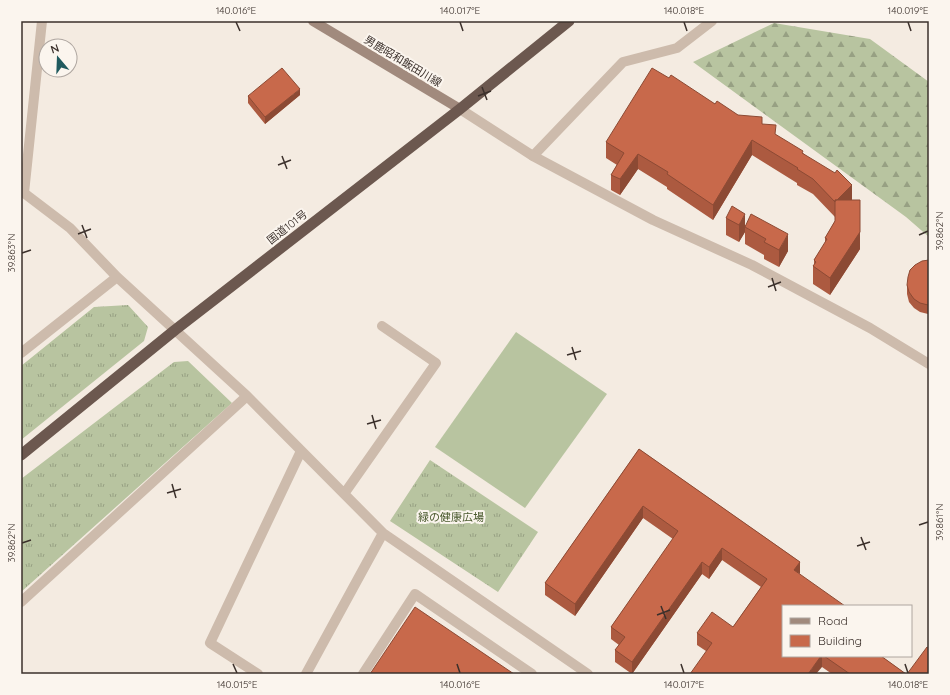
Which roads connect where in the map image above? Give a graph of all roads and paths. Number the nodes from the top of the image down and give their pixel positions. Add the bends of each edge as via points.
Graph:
1 (42, 21) edge
2 (313, 21) edge
3 (570, 21) edge
4 (712, 21) edge
5 (460, 109) junction
6 (534, 156) junction
7 (23, 192) edge
8 (117, 277) junction
9 (382, 326) dead end
10 (174, 330) junction
11 (21, 353) edge
12 (929, 364) edge
13 (247, 396) junction
14 (301, 451) junction
15 (21, 455) edge
16 (344, 494) junction
17 (383, 533) junction
18 (21, 602) edge
19 (258, 674) edge
20 (306, 674) edge
21 (363, 674) edge
22 (532, 674) edge
23 (588, 674) edge

1 - 7 street
2 - 5 main road, 男鹿昭和飯田川線
3 - 5 highway, 国道101号
4 - 6 street via 677,48 623,62
5 - 6 street
5 - 10 highway, 国道101号
6 - 12 street via 653,220 752,265 870,328
7 - 8 street via 70,228
8 - 10 street
8 - 11 street
9 - 16 street via 436,363
10 - 13 street
10 - 15 highway, 国道101号
13 - 14 street
13 - 18 street
14 - 16 street
14 - 19 street via 210,644
16 - 17 street
17 - 20 street
17 - 23 street
21 - 22 street via 416,594

